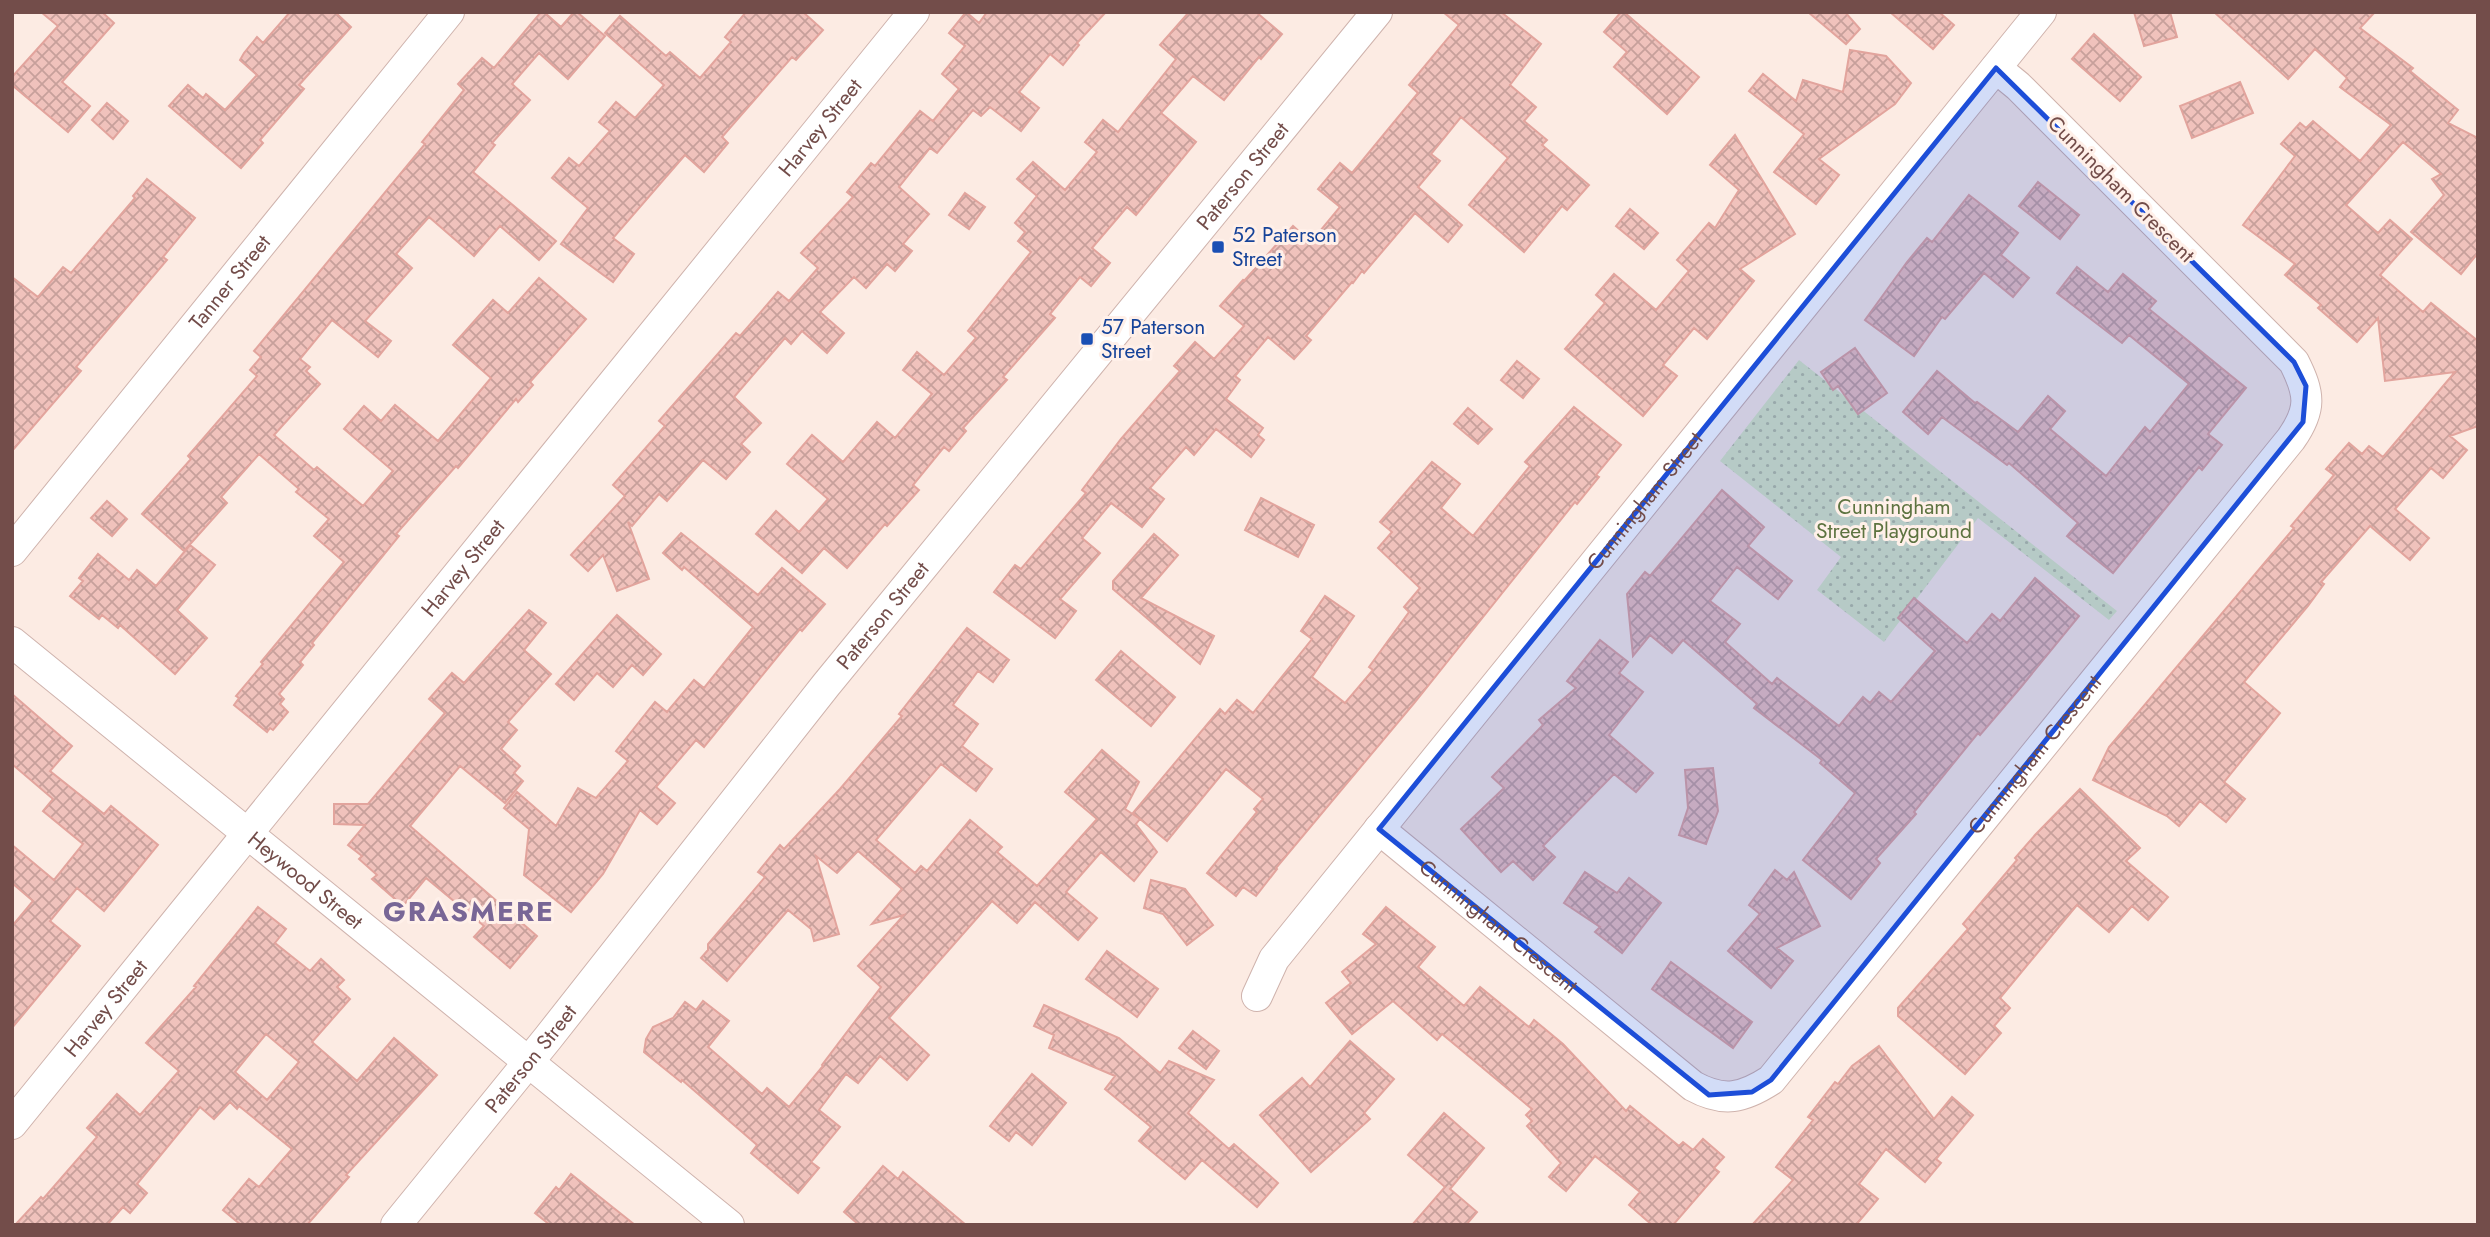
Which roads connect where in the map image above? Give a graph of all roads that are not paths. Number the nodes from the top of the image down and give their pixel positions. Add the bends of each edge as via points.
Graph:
1 (449, 12) edge
2 (914, 12) edge
3 (1377, 12) edge
4 (2040, 12) edge
5 (1996, 68) junction
6 (12, 551) edge
7 (12, 642) edge
8 (1379, 830) junction
9 (248, 834) junction
10 (1257, 996) dead end
11 (528, 1063) junction
12 (12, 1124) edge
13 (396, 1225) edge
14 (729, 1225) edge

1 - 6 street, Tanner Street
2 - 9 street, Harvey Street
3 - 11 street, Paterson Street via 826,685
4 - 5 street, Cunningham Street
5 - 8 street, Cunningham Street
5 - 8 street, Cunningham Crescent via 2294,362 2306,386 2303,422 2135,633 1771,1080 1752,1092 1709,1095 1693,1086
7 - 9 street, Heywood Street
8 - 10 street, Cunningham Street via 1274,959
9 - 11 street, Heywood Street
9 - 12 street, Harvey Street
11 - 13 street, Paterson Street
11 - 14 street, Heywood Street

